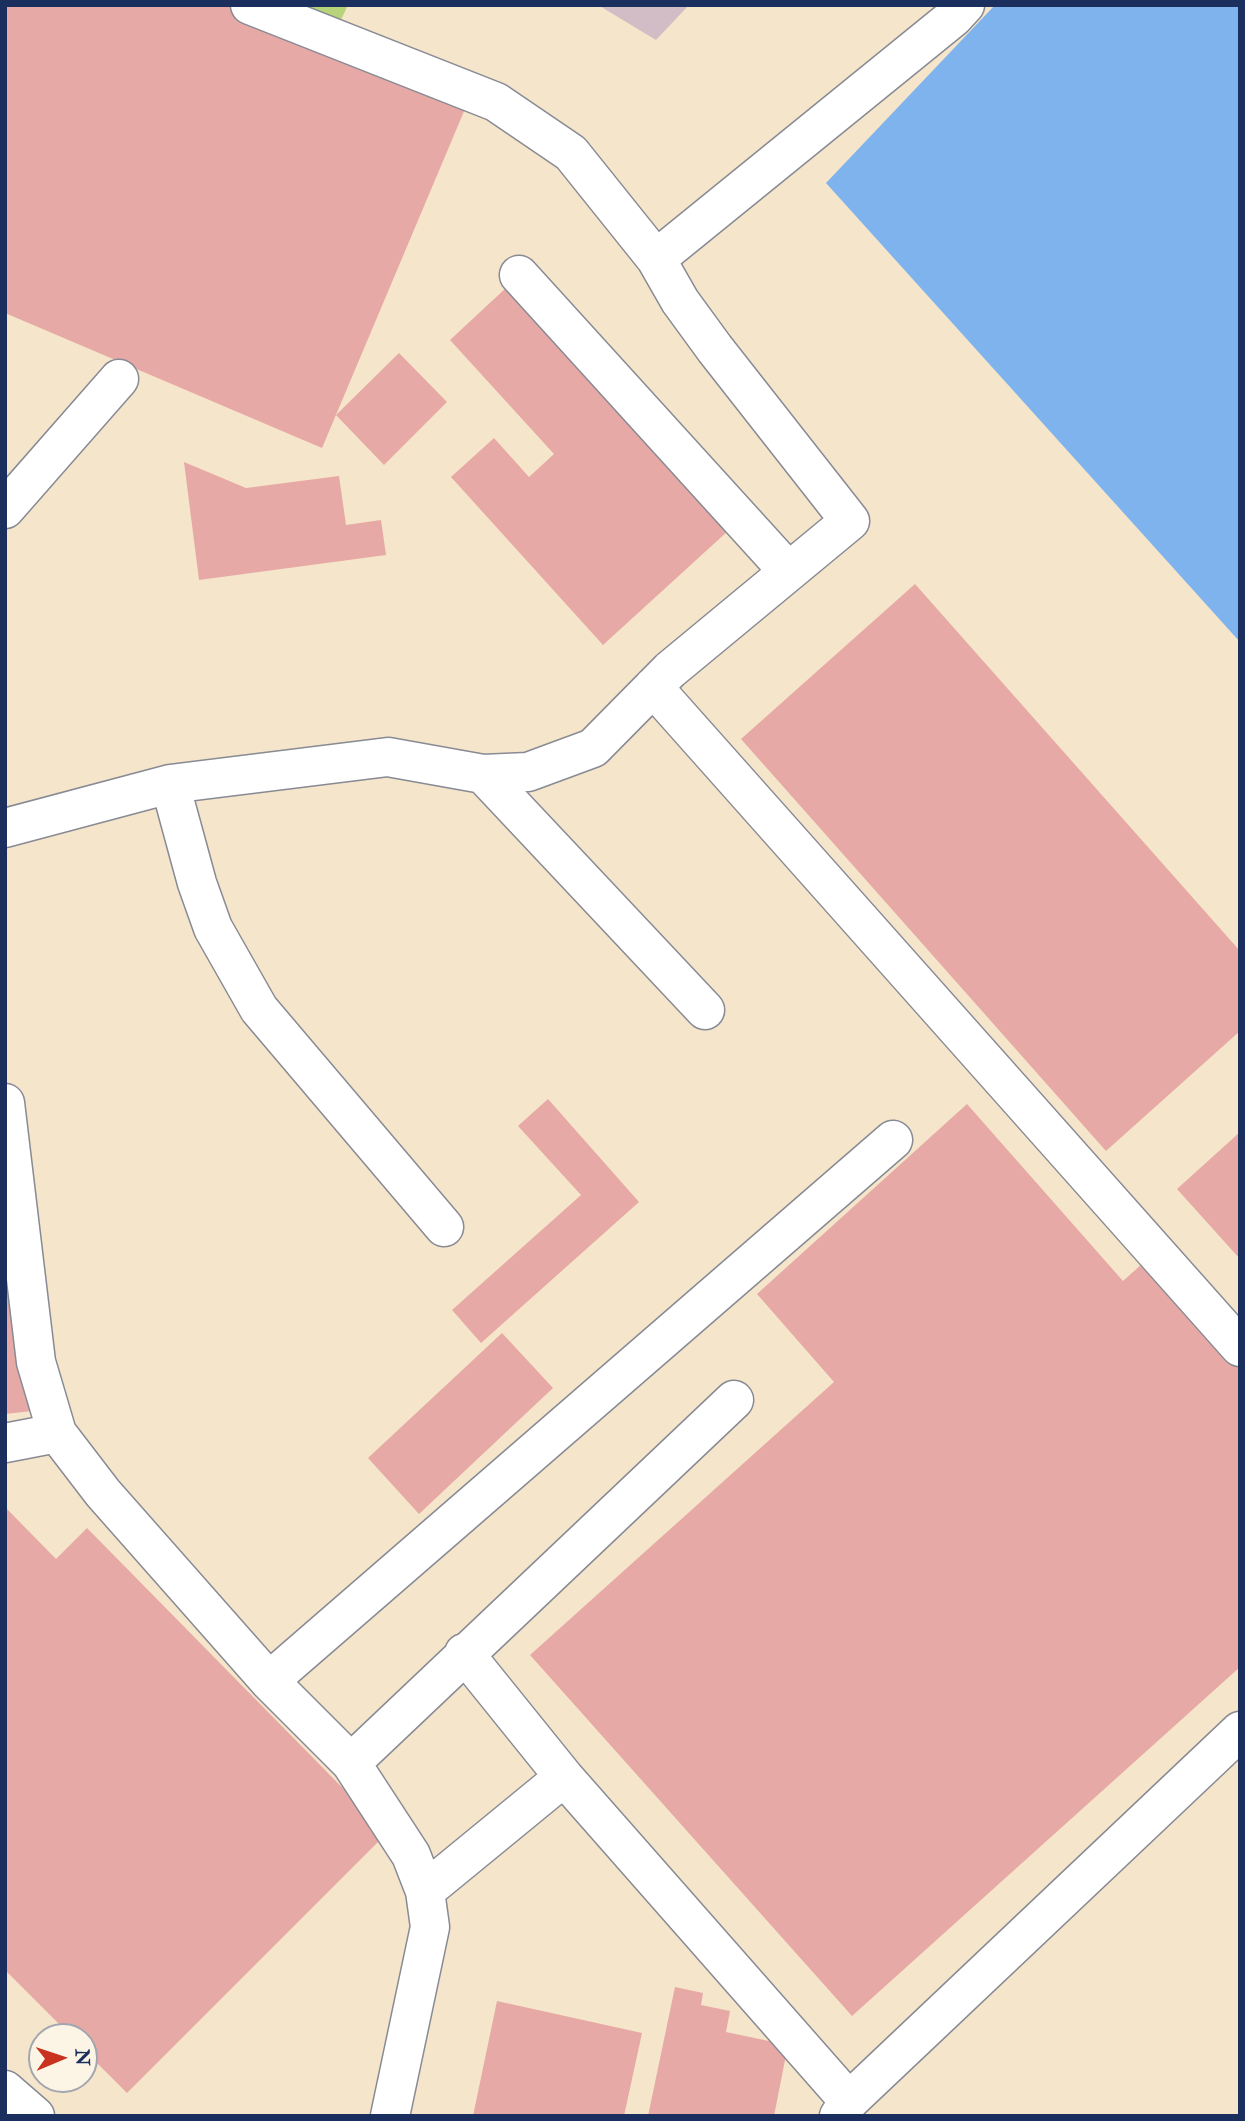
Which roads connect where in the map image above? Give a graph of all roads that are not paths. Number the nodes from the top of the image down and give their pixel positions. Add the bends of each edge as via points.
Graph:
1 (250, 5) edge
2 (965, 5) edge
3 (656, 259) junction
4 (519, 275) dead end
5 (119, 379) dead end
6 (5, 509) edge
7 (788, 571) junction
8 (653, 687) junction
9 (483, 774) junction
10 (170, 784) junction
11 (5, 828) edge
12 (705, 1010) dead end
13 (5, 1103) edge
14 (893, 1140) dead end
15 (444, 1227) dead end
16 (1240, 1347) edge
17 (734, 1400) dead end
18 (57, 1433) junction
19 (5, 1443) edge
20 (464, 1653) junction
21 (269, 1681) junction
22 (1240, 1731) edge
23 (351, 1763) junction
24 (564, 1777) junction
25 (425, 1891) junction
26 (5, 2090) edge
27 (844, 2108) edge
28 (35, 2116) edge
29 (390, 2116) edge

1 - 3 street via 496,102 571,153
2 - 3 street
3 - 7 street via 680,302 850,522
4 - 7 street
5 - 6 street
7 - 8 street
8 - 9 street via 593,748 527,772
8 - 16 street
9 - 10 street via 388,757
9 - 12 street
10 - 11 street
10 - 15 street via 213,928 259,1009
13 - 18 street via 36,1362
14 - 21 street
17 - 20 street
18 - 19 street
18 - 21 street via 103,1493
20 - 23 street
20 - 24 street
21 - 23 street
22 - 27 street
23 - 25 street via 411,1855
24 - 25 street
24 - 27 street
25 - 29 street via 430,1927
26 - 28 street

